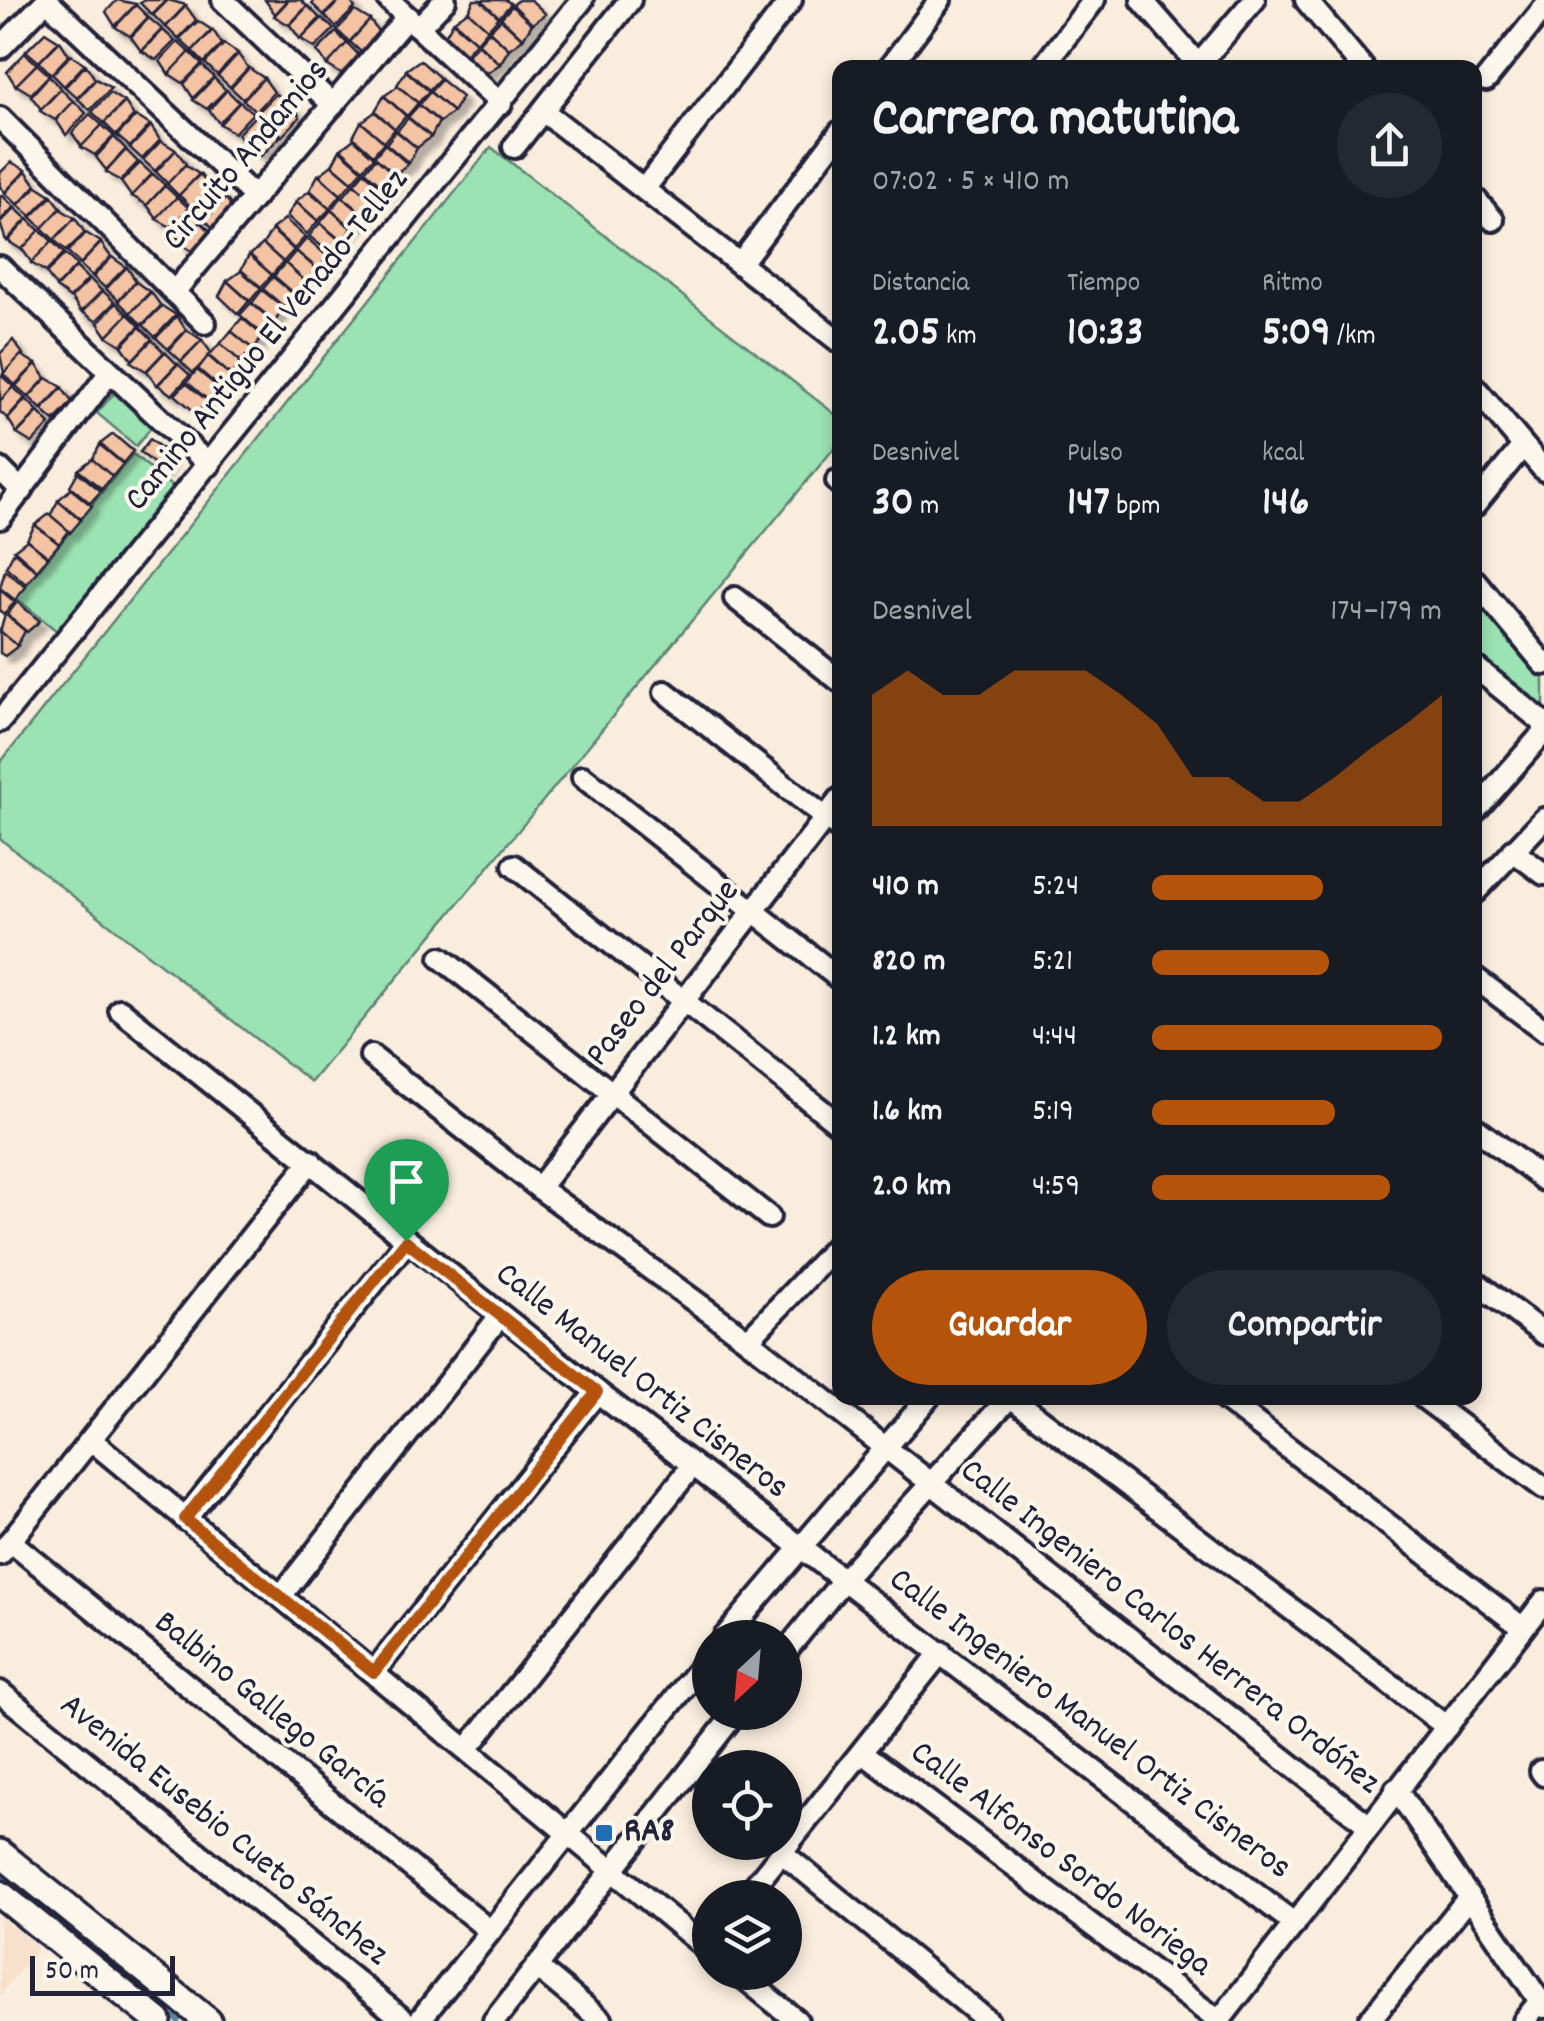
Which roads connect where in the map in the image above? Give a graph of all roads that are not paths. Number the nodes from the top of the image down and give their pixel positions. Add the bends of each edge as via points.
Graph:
1 (46, 0) edge
2 (223, 0) edge
3 (389, 0) edge
4 (445, 0) edge
5 (582, 0) edge
6 (630, 0) edge
7 (790, 0) edge
8 (940, 0) edge
9 (1094, 0) edge
10 (1142, 0) edge
11 (1254, 0) edge
12 (1306, 0) edge
13 (1544, 8) edge
14 (413, 22) junction
15 (0, 48) edge
16 (895, 60) edge
17 (1048, 60) edge
18 (1193, 60) edge
19 (1203, 60) edge
20 (1357, 60) edge
21 (1486, 80) dead end
22 (501, 104) junction
23 (333, 106) junction
24 (543, 111) junction
25 (0, 118) edge
26 (832, 143) edge
27 (514, 148) dead end
28 (644, 189) junction
29 (255, 197) junction
30 (1482, 207) edge
31 (1493, 220) dead end
32 (740, 264) junction
33 (0, 267) edge
34 (174, 292) junction
35 (204, 323) dead end
36 (832, 333) edge
37 (110, 372) junction
38 (1482, 396) edge
39 (1524, 446) junction
40 (209, 465) junction
41 (0, 470) edge
42 (1544, 470) edge
43 (22, 491) junction
44 (1482, 497) edge
45 (0, 518) edge
46 (1482, 589) edge
47 (735, 598) dead end
48 (1544, 664) edge
49 (1482, 674) edge
50 (832, 675) edge
51 (665, 692) dead end
52 (0, 720) edge
53 (1544, 723) edge
54 (1544, 732) edge
55 (583, 777) dead end
56 (1482, 803) edge
57 (1544, 820) edge
58 (832, 822) edge
59 (832, 824) edge
60 (1514, 851) junction
61 (514, 866) dead end
62 (1544, 874) edge
63 (1482, 885) edge
64 (753, 911) junction
65 (441, 958) dead end
66 (832, 973) edge
67 (1482, 983) edge
68 (683, 1004) junction
69 (120, 1010) dead end
70 (1544, 1030) edge
71 (371, 1056) dead end
72 (612, 1095) junction
73 (832, 1119) edge
74 (1482, 1133) edge
75 (312, 1161) junction
76 (1544, 1180) edge
77 (539, 1188) junction
78 (770, 1217) dead end
79 (406, 1241) junction
80 (832, 1256) edge
81 (1482, 1287) edge
82 (500, 1316) junction
83 (1544, 1334) edge
84 (748, 1340) junction
85 (597, 1392) junction
86 (922, 1405) edge
87 (1004, 1405) edge
88 (1020, 1405) edge
89 (1232, 1405) edge
90 (1433, 1405) edge
91 (90, 1440) junction
92 (883, 1447) junction
93 (693, 1465) junction
94 (929, 1483) junction
95 (1544, 1488) edge
96 (185, 1519) junction
97 (799, 1544) junction
98 (5, 1548) edge
99 (844, 1578) junction
100 (281, 1596) junction
101 (1544, 1601) edge
102 (738, 1620) edge
103 (1522, 1628) junction
104 (802, 1631) edge
105 (941, 1652) junction
106 (374, 1672) junction
107 (692, 1677) edge
108 (0, 1692) edge
109 (1447, 1727) junction
110 (721, 1730) edge
111 (468, 1748) junction
112 (862, 1752) junction
113 (1396, 1789) junction
114 (1368, 1824) junction
115 (802, 1826) edge
116 (568, 1832) junction
117 (0, 1853) edge
118 (775, 1860) edge
119 (791, 1860) edge
120 (611, 1867) junction
121 (760, 1880) edge
122 (0, 1894) edge
123 (1469, 1897) junction
124 (1295, 1924) junction
125 (490, 1931) junction
126 (692, 1933) edge
127 (537, 1967) junction
128 (759, 1990) edge
129 (1542, 2004) edge
130 (158, 2021) edge
131 (208, 2021) edge
132 (404, 2021) edge
133 (419, 2021) edge
134 (494, 2021) edge
135 (602, 2021) edge
136 (797, 2021) edge
137 (988, 2021) edge
138 (1219, 2021) edge
139 (1370, 2021) edge
140 (1524, 2021) edge

1 - 15 street
1 - 29 street
2 - 23 street
3 - 14 street
4 - 14 street, Circuito Andamios
5 - 22 street, Camino Antiguo El Venado-Tellez
6 - 24 street
7 - 28 street
8 - 16 street
9 - 17 street
10 - 18 street
11 - 19 street
12 - 20 street
13 - 21 street
14 - 22 street
14 - 23 street, Circuito Andamios
22 - 40 street, Camino Antiguo El Venado-Tellez
23 - 29 street, Circuito Andamios
24 - 27 street
24 - 28 street
25 - 34 street, Circuito Andamios
26 - 32 street
28 - 32 street
29 - 34 street, Circuito Andamios
30 - 31 street
32 - 36 street
33 - 37 street
34 - 35 street, Circuito Andamios
37 - 40 street
37 - 43 street
38 - 39 street
39 - 42 street
39 - 44 street
40 - 52 street, Camino Antiguo El Venado-Tellez
41 - 43 street
43 - 45 street
46 - 48 street
47 - 50 street
49 - 53 street
51 - 58 street
54 - 56 street
55 - 64 street
57 - 60 street
59 - 64 street, Paseo del Parque
60 - 62 street
60 - 63 street
61 - 68 street
64 - 66 street
64 - 68 street, Paseo del Parque
65 - 72 street
67 - 70 street
68 - 72 street, Paseo del Parque
68 - 73 street
69 - 75 street, Calle Manuel Ortiz Cisneros
71 - 77 street, Calle Ingeniero Carlos Herrera Ordóñez
72 - 77 street, Paseo del Parque
72 - 78 street
74 - 76 street
75 - 79 street, Calle Manuel Ortiz Cisneros
75 - 91 street
77 - 84 street, Calle Ingeniero Carlos Herrera Ordóñez
79 - 82 street, Calle Manuel Ortiz Cisneros
79 - 96 street
80 - 84 street
81 - 83 street
82 - 85 street, Calle Manuel Ortiz Cisneros
82 - 100 street
84 - 92 street, Calle Ingeniero Carlos Herrera Ordóñez
85 - 93 street, Calle Manuel Ortiz Cisneros
85 - 106 street
86 - 92 street
87 - 94 street
88 - 109 street
89 - 103 street
90 - 95 street
91 - 96 street
91 - 98 street
92 - 94 street, Calle Ingeniero Carlos Herrera Ordóñez
92 - 97 street
93 - 97 street, Calle Manuel Ortiz Cisneros
93 - 111 street
94 - 99 street
94 - 114 street, Calle Ingeniero Carlos Herrera Ordóñez
96 - 100 street
97 - 99 street, Calle Manuel Ortiz Cisneros
97 - 102 street
98 - 125 street, Balbino Gallego García
99 - 104 street
99 - 105 street, Calle Ingeniero Manuel Ortiz Cisneros
100 - 106 street
101 - 103 street
103 - 109 street
105 - 112 street
105 - 124 street, Calle Ingeniero Manuel Ortiz Cisneros
106 - 111 street
107 - 116 street
108 - 132 street, Avenida Eusebio Cueto Sánchez
109 - 113 street
110 - 120 street
111 - 116 street
112 - 115 street
112 - 138 street, Calle Alfonso Sordo Noriega
113 - 114 street
113 - 123 street
114 - 124 street
116 - 120 street
116 - 125 street
117 - 131 main road
118 - 121 street
119 - 137 street
120 - 126 street
120 - 127 street
122 - 130 main road
123 - 129 street
123 - 139 street
124 - 138 street
125 - 133 street
127 - 134 street
127 - 135 street
128 - 136 street
129 - 140 street

